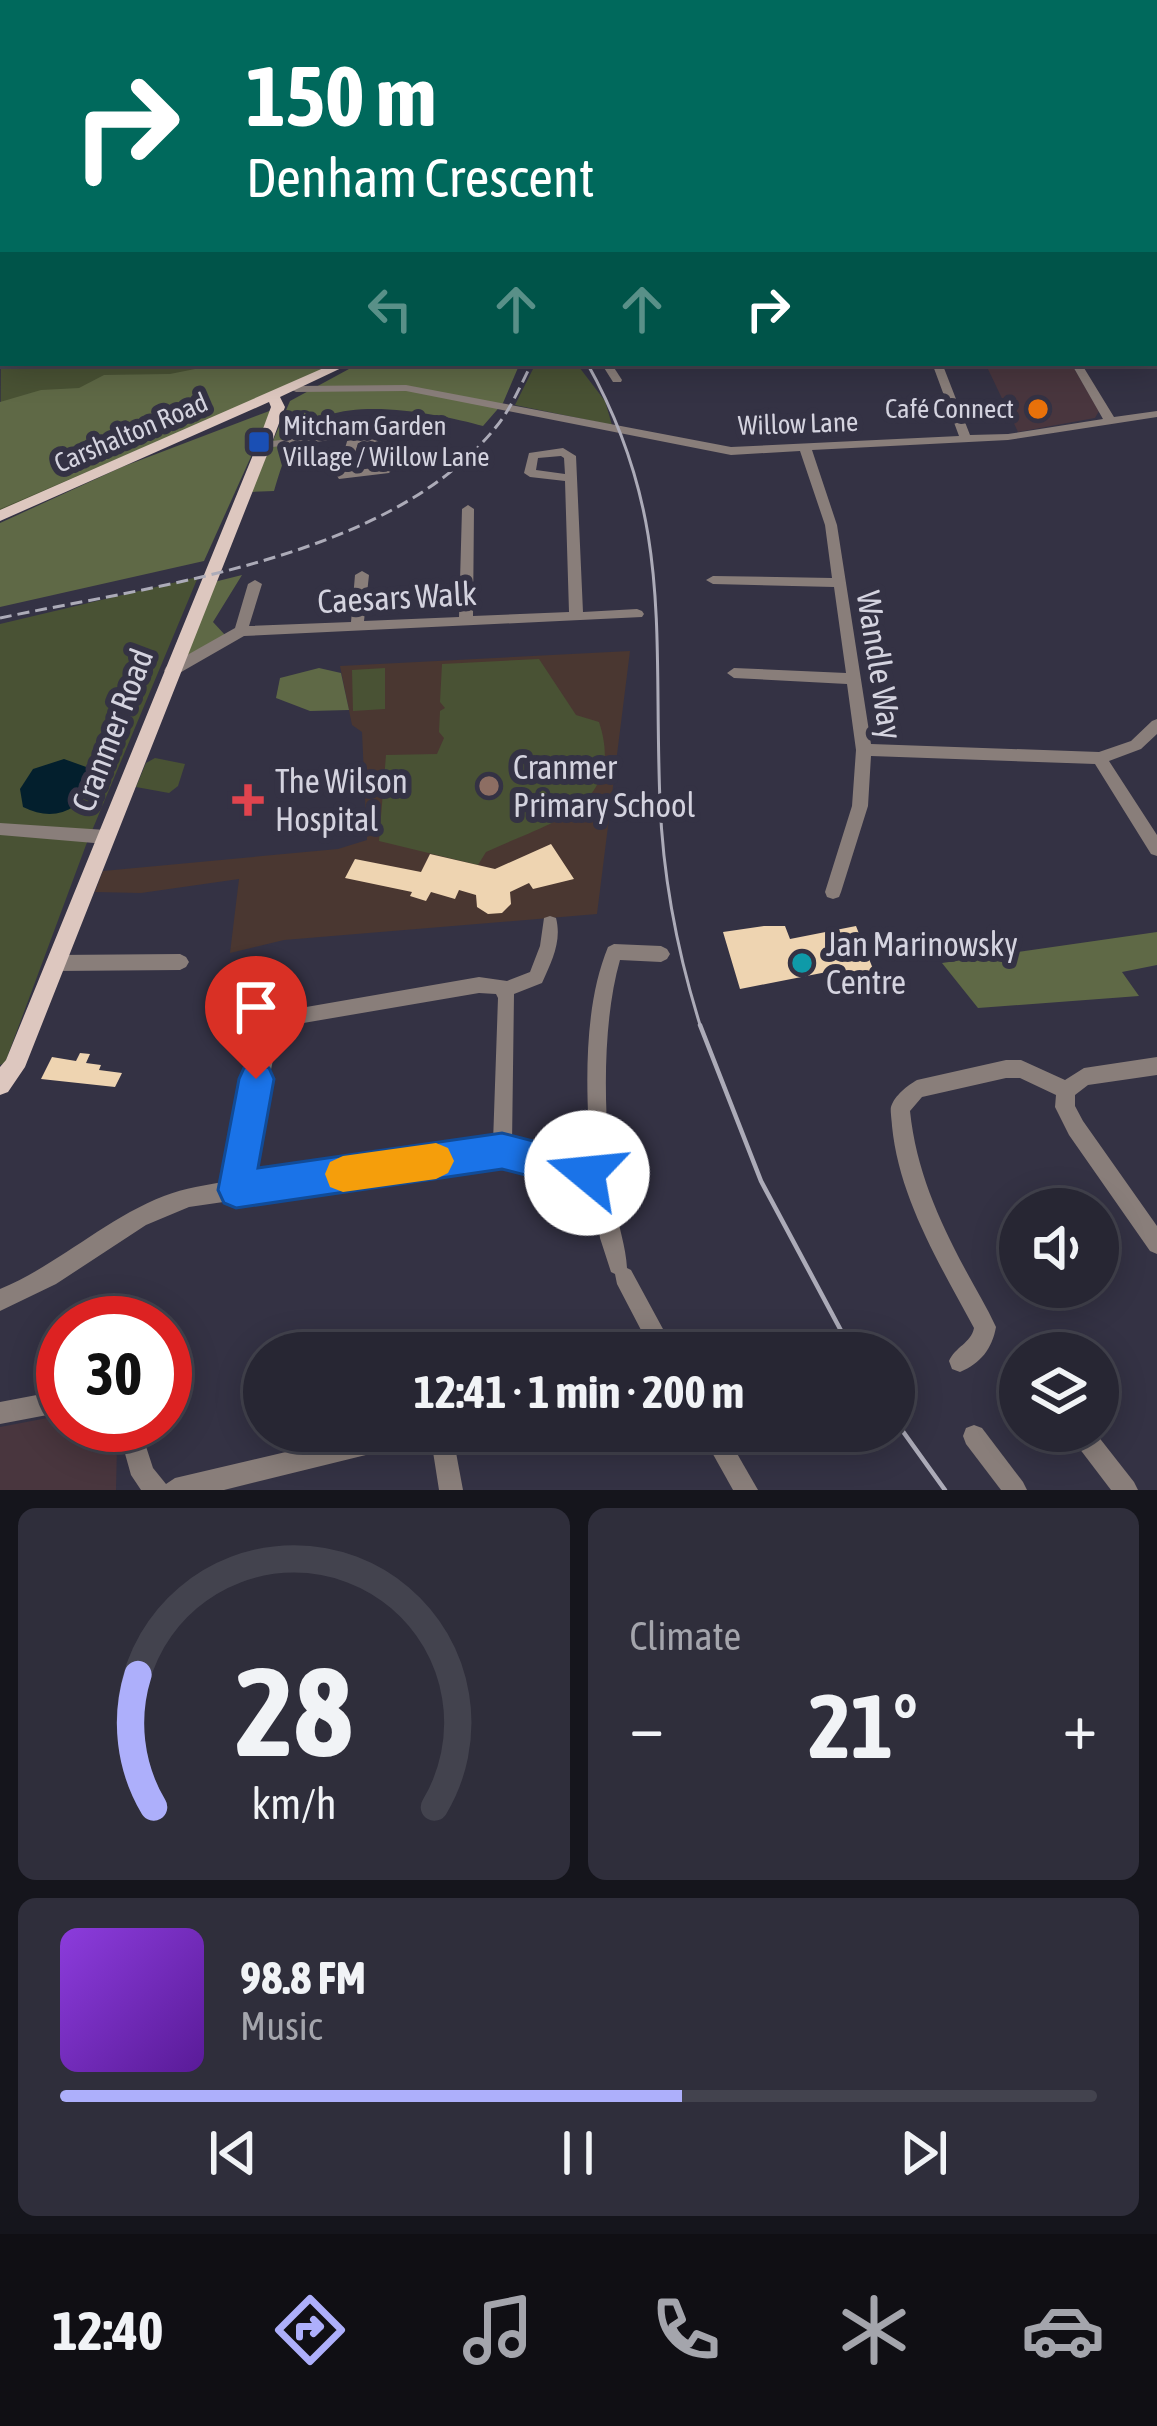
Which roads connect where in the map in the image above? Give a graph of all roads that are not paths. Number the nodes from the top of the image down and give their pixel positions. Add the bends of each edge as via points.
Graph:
1 (340, 366) edge
2 (608, 366) edge
3 (938, 366) edge
4 (1078, 366) edge
5 (616, 380) dead end
6 (296, 389) junction
7 (275, 399) junction
8 (1152, 416) edge
9 (372, 421) dead end
10 (1111, 422) junction
11 (1157, 431) edge
12 (350, 437) junction
13 (967, 440) junction
14 (264, 445) junction
15 (805, 447) junction
16 (571, 478) dead end
17 (467, 509) dead end
18 (0, 516) edge
19 (362, 575) dead end
20 (713, 580) dead end
21 (837, 583) junction
22 (255, 584) dead end
23 (637, 614) dead end
24 (576, 616) junction
25 (466, 621) junction
26 (357, 626) junction
27 (241, 632) junction
28 (171, 671) junction
29 (734, 674) dead end
30 (855, 680) junction
31 (1157, 725) edge
32 (864, 750) junction
33 (1099, 758) junction
34 (0, 829) edge
35 (106, 837) junction
36 (1157, 848) edge
37 (833, 892) dead end
38 (550, 923) dead end
39 (661, 954) dead end
40 (180, 962) dead end
41 (56, 963) junction
42 (505, 990) junction
43 (1157, 1066) edge
44 (0, 1084) edge
45 (1066, 1090) junction
46 (502, 1151) junction
47 (602, 1176) junction
48 (236, 1190) junction
49 (1157, 1244) edge
50 (0, 1300) edge
51 (654, 1332) edge
52 (960, 1361) dead end
53 (36, 1406) edge
54 (0, 1413) edge
55 (974, 1436) dead end
56 (136, 1452) edge
57 (335, 1452) edge
58 (445, 1452) edge
59 (723, 1452) edge
60 (1095, 1452) edge
61 (1120, 1488) edge
62 (157, 1490) edge
63 (175, 1490) edge
64 (451, 1490) edge
65 (746, 1490) edge
66 (1015, 1490) edge

1 - 6 main road, Carshalton Road
2 - 5 street
3 - 13 street
4 - 10 street
6 - 7 main road, Carshalton Road
6 - 15 street, Willow Lane via 392,387 724,449
7 - 14 main road, Cranmer Road
7 - 18 main road, Carshalton Road
8 - 10 street, Willow Lane
8 - 11 street, Willow Lane
9 - 12 street
10 - 13 street, Willow Lane
12 - 12 street via 396,447 403,451 385,470 343,476
12 - 14 street
13 - 15 street, Willow Lane
14 - 28 main road, Cranmer Road
15 - 21 street, Wandle Way via 825,501
16 - 24 street
17 - 25 street
19 - 26 street
20 - 21 street
21 - 30 street, Wandle Way
22 - 27 street
23 - 24 street, Caesars Walk
24 - 25 street, Caesars Walk
25 - 26 street, Caesars Walk
26 - 27 street, Caesars Walk
27 - 28 street, Caesars Walk
28 - 35 main road, Cranmer Road
29 - 30 street
30 - 32 street, Wandle Way
31 - 33 street via 1136,745
32 - 33 street
32 - 37 street, Wandle Way via 860,806
33 - 36 street
34 - 35 street
35 - 41 main road, Cranmer Road
38 - 42 street via 536,977
39 - 47 street via 610,958 599,1085
40 - 41 street
41 - 44 main road, Cranmer Road
42 - 46 street
42 - 48 street via 479,985 276,1016 266,1029
43 - 45 street via 1084,1077
45 - 49 street via 1076,1128
45 - 52 street via 1006,1069 917,1089 900,1108 947,1265 985,1327 982,1343
46 - 47 street
46 - 48 street
47 - 51 street via 608,1237
48 - 50 street via 154,1209 59,1273
53 - 54 street
55 - 66 street
56 - 62 street
57 - 63 street
58 - 64 street
59 - 65 street
60 - 61 street

